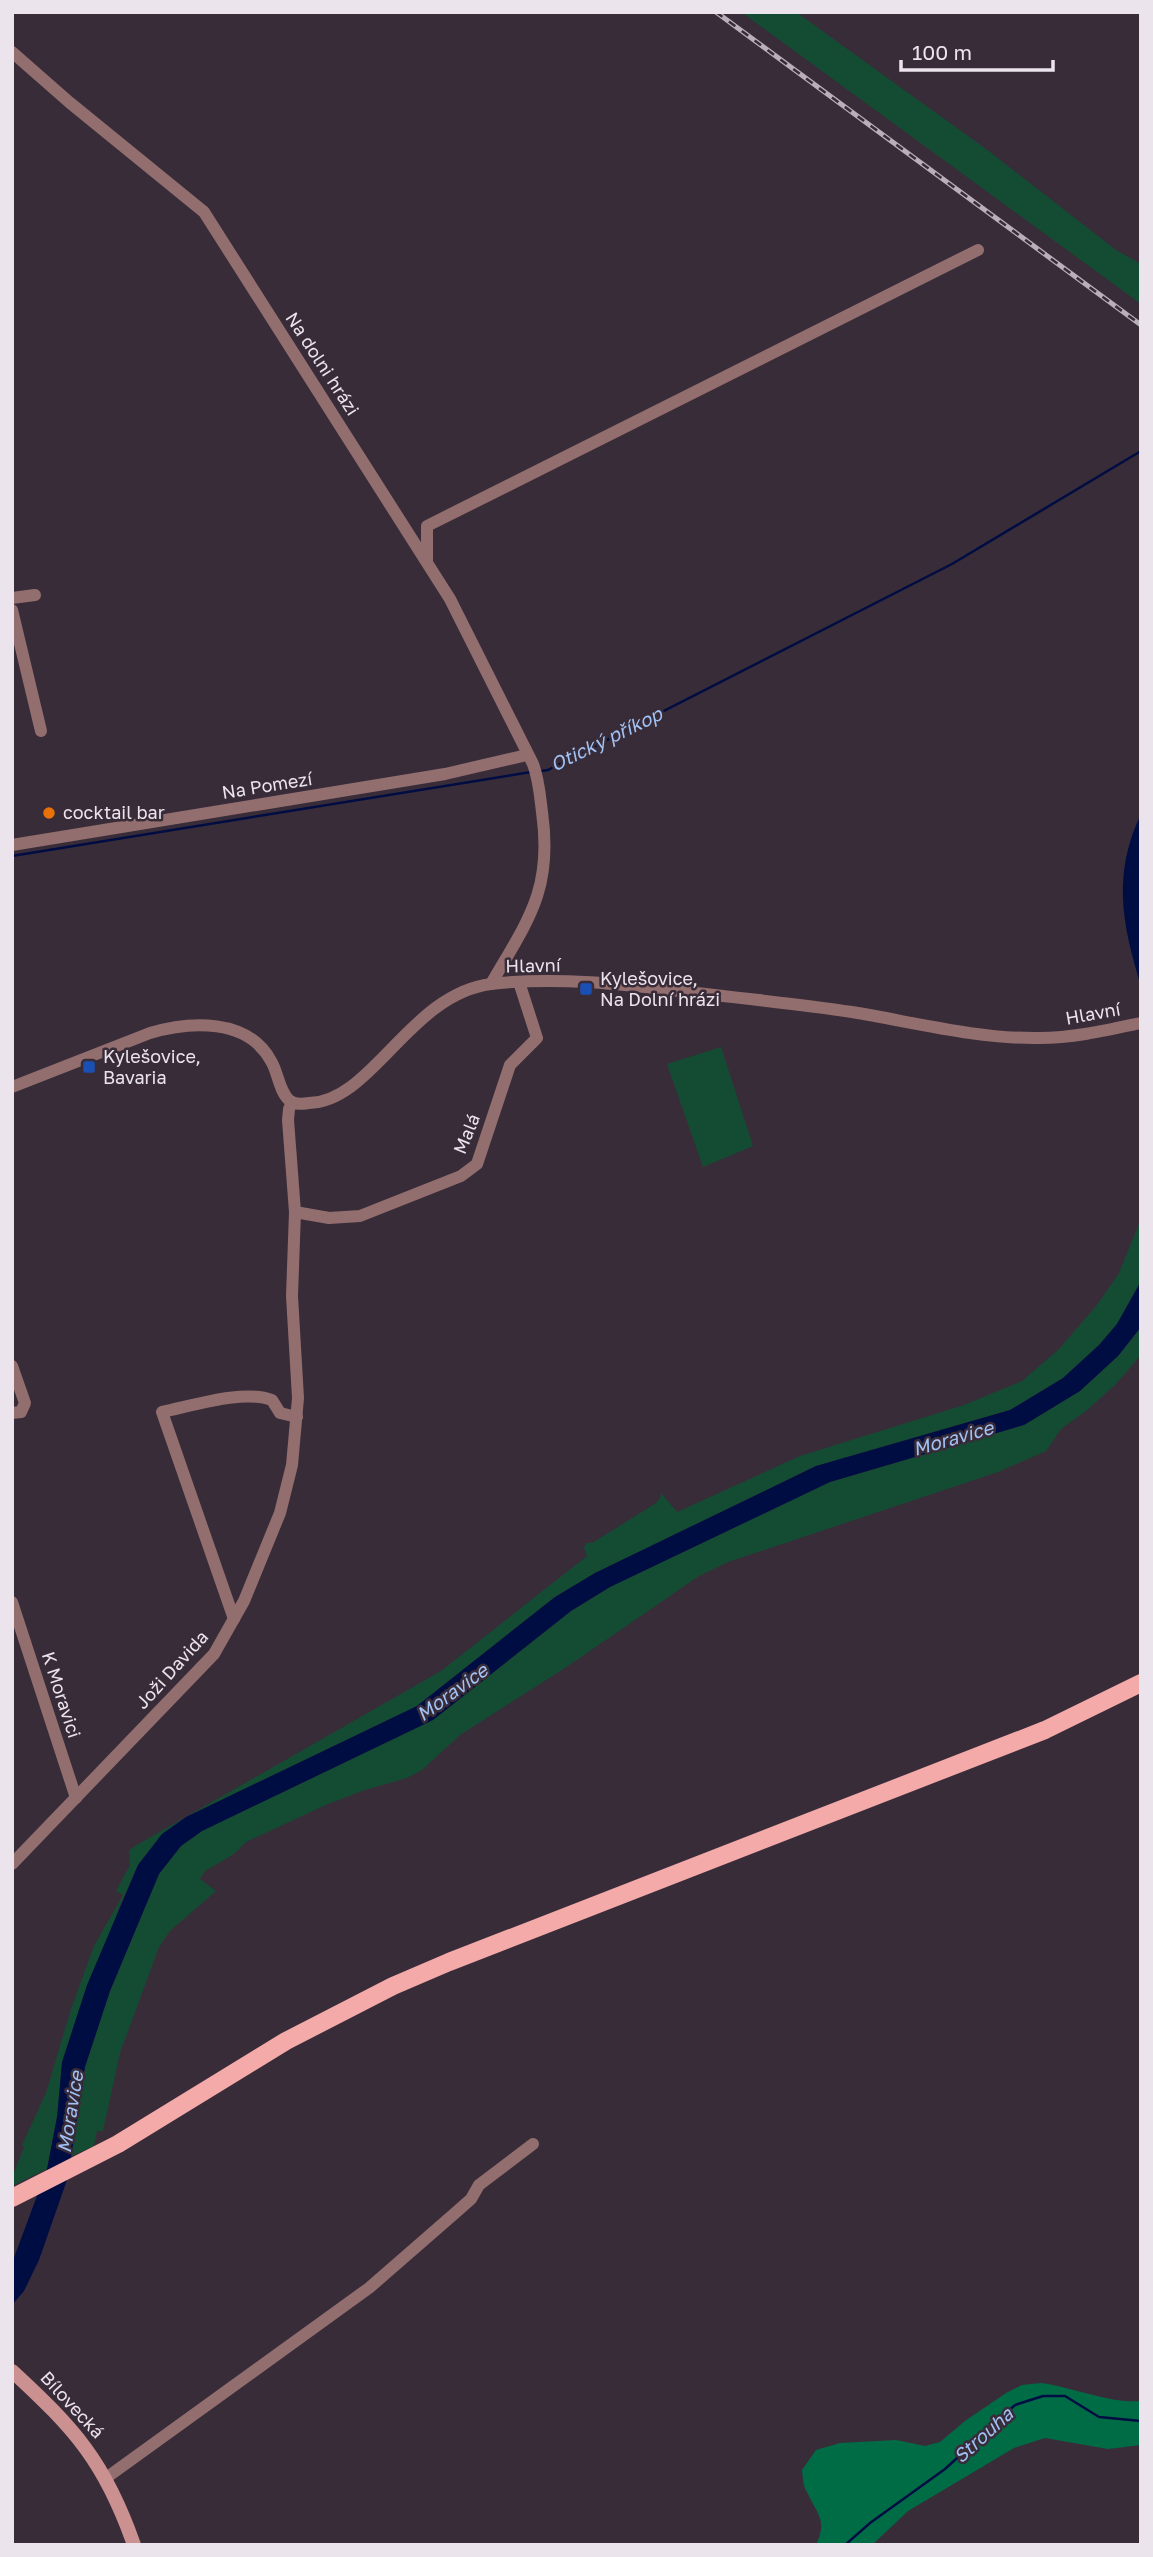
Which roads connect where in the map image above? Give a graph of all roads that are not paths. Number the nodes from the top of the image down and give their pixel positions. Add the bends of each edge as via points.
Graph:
1 (12, 52) edge
2 (978, 250) dead end
3 (428, 563) junction
4 (35, 594) dead end
5 (12, 598) edge
6 (12, 610) edge
7 (41, 731) dead end
8 (532, 765) junction
9 (12, 845) edge
10 (520, 982) junction
11 (492, 984) junction
12 (1141, 1023) edge
13 (12, 1087) edge
14 (292, 1102) junction
15 (295, 1212) junction
16 (12, 1366) edge
17 (12, 1413) edge
18 (297, 1417) junction
19 (12, 1602) edge
20 (234, 1619) junction
21 (1141, 1683) edge
22 (76, 1798) junction
23 (12, 1864) edge
24 (533, 2144) dead end
25 (12, 2198) edge
26 (13, 2372) edge
27 (106, 2478) junction
28 (134, 2545) edge

1 - 3 street, Na dolni hrázi via 204,212
2 - 3 street via 427,526
3 - 8 street, Na dolni hrázi
4 - 5 street
6 - 7 street
8 - 9 street, Na Pomezí via 445,774
8 - 11 street, Na dolni hrázi via 546,844 541,887 534,909
10 - 11 street, Hlavní
10 - 12 street, Hlavní via 615,985 768,1001 1000,1037 1065,1037
10 - 15 street, Malá via 537,1038 510,1065 477,1164 461,1176 371,1214 329,1218
11 - 14 street, Hlavní via 435,1006 365,1075 339,1094 317,1103
13 - 14 street via 150,1033 203,1024 240,1033 260,1046
14 - 15 street, Joži Davida via 288,1120
15 - 18 street, Joži Davida via 292,1296
16 - 17 street via 25,1403 21,1412
18 - 20 street, Joži Davida via 280,1513
18 - 20 street via 280,1413 272,1400 260,1397 230,1398 162,1412
19 - 22 street, K Moravici
20 - 22 street, Joži Davida via 214,1654
21 - 25 main road via 1045,1730 393,1986 286,2041 160,2119
22 - 23 street, Joži Davida
24 - 27 street via 479,2185 471,2199 369,2288
26 - 27 main road, Bílovecká via 73,2431
27 - 28 main road, Bílovecká

